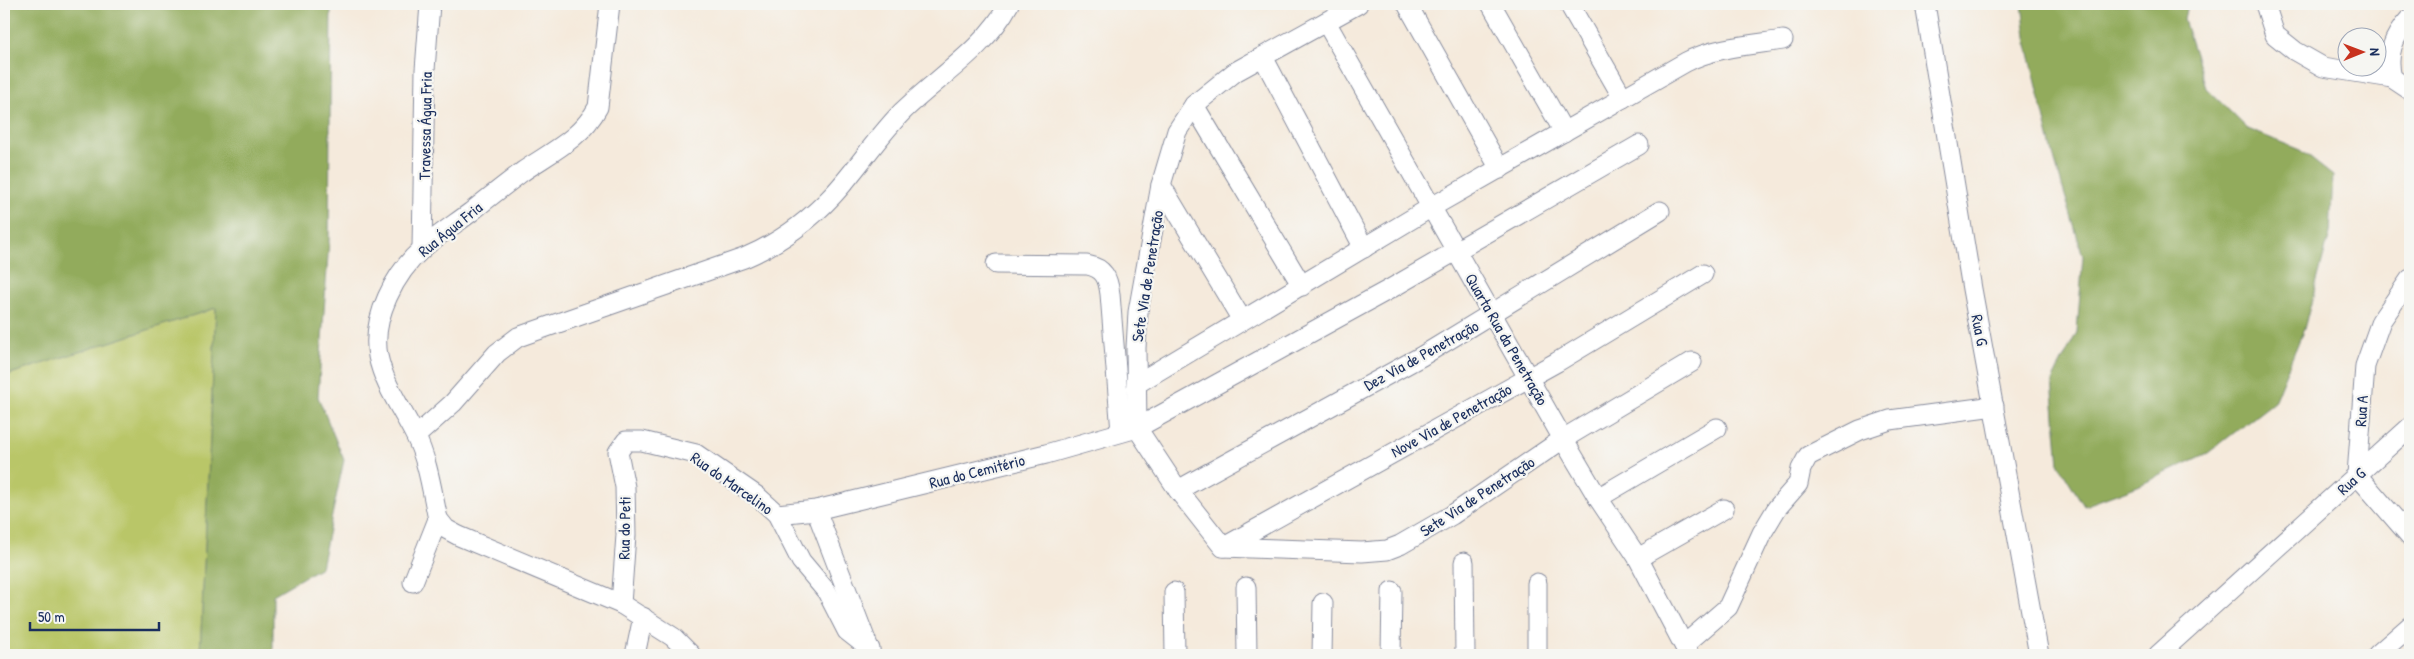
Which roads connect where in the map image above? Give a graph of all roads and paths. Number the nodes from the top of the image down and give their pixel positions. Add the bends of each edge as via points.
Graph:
1 (430, 4) edge
2 (610, 4) edge
3 (1008, 4) edge
4 (1358, 4) edge
5 (1407, 4) edge
6 (1491, 4) edge
7 (1568, 4) edge
8 (1925, 4) edge
9 (2266, 4) edge
10 (2410, 18) edge
11 (1326, 22) junction
12 (1784, 40) dead end
13 (1262, 57) junction
14 (2392, 78) junction
15 (2410, 90) edge
16 (1623, 98) junction
17 (1194, 105) junction
18 (1564, 132) junction
19 (1639, 145) dead end
20 (1500, 169) junction
21 (1160, 185) junction
22 (1430, 208) junction
23 (1660, 211) dead end
24 (1364, 248) junction
25 (422, 249) junction
26 (1457, 250) junction
27 (996, 264) dead end
28 (1703, 274) dead end
29 (2410, 279) edge
30 (1302, 286) junction
31 (1492, 315) junction
32 (1242, 320) junction
33 (1692, 362) dead end
34 (1528, 376) junction
35 (1138, 383) junction
36 (1994, 406) junction
37 (1717, 428) dead end
38 (2410, 428) edge
39 (1129, 430) junction
40 (416, 436) junction
41 (1563, 440) junction
42 (618, 452) joint
43 (2357, 475) junction
44 (1178, 490) junction
45 (1598, 498) junction
46 (1724, 509) dead end
47 (816, 510) junction
48 (777, 514) junction
49 (438, 519) junction
50 (2410, 536) edge
51 (1223, 547) junction
52 (1638, 558) junction
53 (1464, 562) dead end
54 (413, 582) dead end
55 (1537, 583) dead end
56 (1246, 587) dead end
57 (1392, 591) dead end
58 (1174, 592) dead end
59 (1323, 603) dead end
60 (621, 604) junction
61 (643, 616) junction
62 (2410, 626) edge
63 (1686, 650) edge
64 (870, 652) edge
65 (635, 655) edge
66 (692, 655) edge
67 (1175, 655) edge
68 (1247, 655) edge
69 (1322, 655) edge
70 (1391, 655) edge
71 (1465, 655) edge
72 (1537, 655) edge
73 (2039, 655) edge
74 (2158, 655) edge
75 (2377, 655) edge

1 - 25 street, Travessa Água Fria
2 - 25 street, Rua Água Fria via 598,107 591,121 557,151
3 - 40 street via 984,38 901,113 833,195 805,221 771,245 744,258 518,337 497,353 453,403
4 - 11 street, Sete Via de Penetração
5 - 20 street
6 - 18 street
7 - 16 street
8 - 36 street, Rua G
9 - 14 street via 2275,35 2295,51 2323,67
10 - 14 street via 2391,46 2388,65
11 - 13 street, Sete Via de Penetração
11 - 22 street, Quarta Rua da Penetração
12 - 16 street via 1696,56
13 - 17 street, Sete Via de Penetração via 1235,72
13 - 24 street
14 - 15 street
16 - 18 street
17 - 21 street, Sete Via de Penetração via 1177,130
17 - 30 street
18 - 20 street
19 - 26 street, Rua do Cemitério
20 - 22 street
21 - 32 street
21 - 35 street, Sete Via de Penetração via 1138,312
22 - 24 street
22 - 26 street, Quarta Rua da Penetração
23 - 31 street, Dez Via de Penetração
24 - 30 street
25 - 40 street, Rua Água Fria via 400,275 384,306 377,334 383,373
26 - 31 street, Quarta Rua da Penetração
26 - 39 street, Rua do Cemitério
27 - 39 street via 1100,268 1106,276 1110,294
28 - 34 street, Nove Via de Penetração
29 - 43 street, Rua A via 2381,321 2365,366
30 - 32 street
31 - 34 street, Quarta Rua da Penetração
31 - 44 street, Dez Via de Penetração
32 - 35 street
33 - 41 street, Sete Via de Penetração
34 - 41 street, Quarta Rua da Penetração
34 - 51 street, Nove Via de Penetração
35 - 39 street, Sete Via de Penetração
36 - 63 street via 1890,420 1860,430 1808,456 1798,484 1777,508 1762,533 1728,607
36 - 73 street, Rua G
37 - 45 street
38 - 43 street, Rua G
39 - 44 street
39 - 47 street, Rua do Cemitério
40 - 49 street, Rua Água Fria
41 - 45 street, Quarta Rua da Penetração
41 - 51 street, Sete Via de Penetração via 1422,534 1387,550
42 - 48 street, Rua do Marcelino via 624,442 632,440 696,454 757,496
42 - 60 street, Rua do Peti via 625,487 626,535
43 - 50 street
43 - 74 street, Rua G
44 - 51 street
45 - 52 street, Quarta Rua da Penetração
46 - 52 street
47 - 48 street, Rua do Cemitério
47 - 64 street
48 - 64 street, Rua do Marcelino via 801,561 827,592 842,623
49 - 54 street
49 - 60 street via 450,532
52 - 63 street, Quarta Rua da Penetração
53 - 71 street
55 - 72 street
56 - 68 street
57 - 70 street
58 - 67 street
59 - 69 street
60 - 61 street
61 - 65 street
61 - 66 street
62 - 75 street

